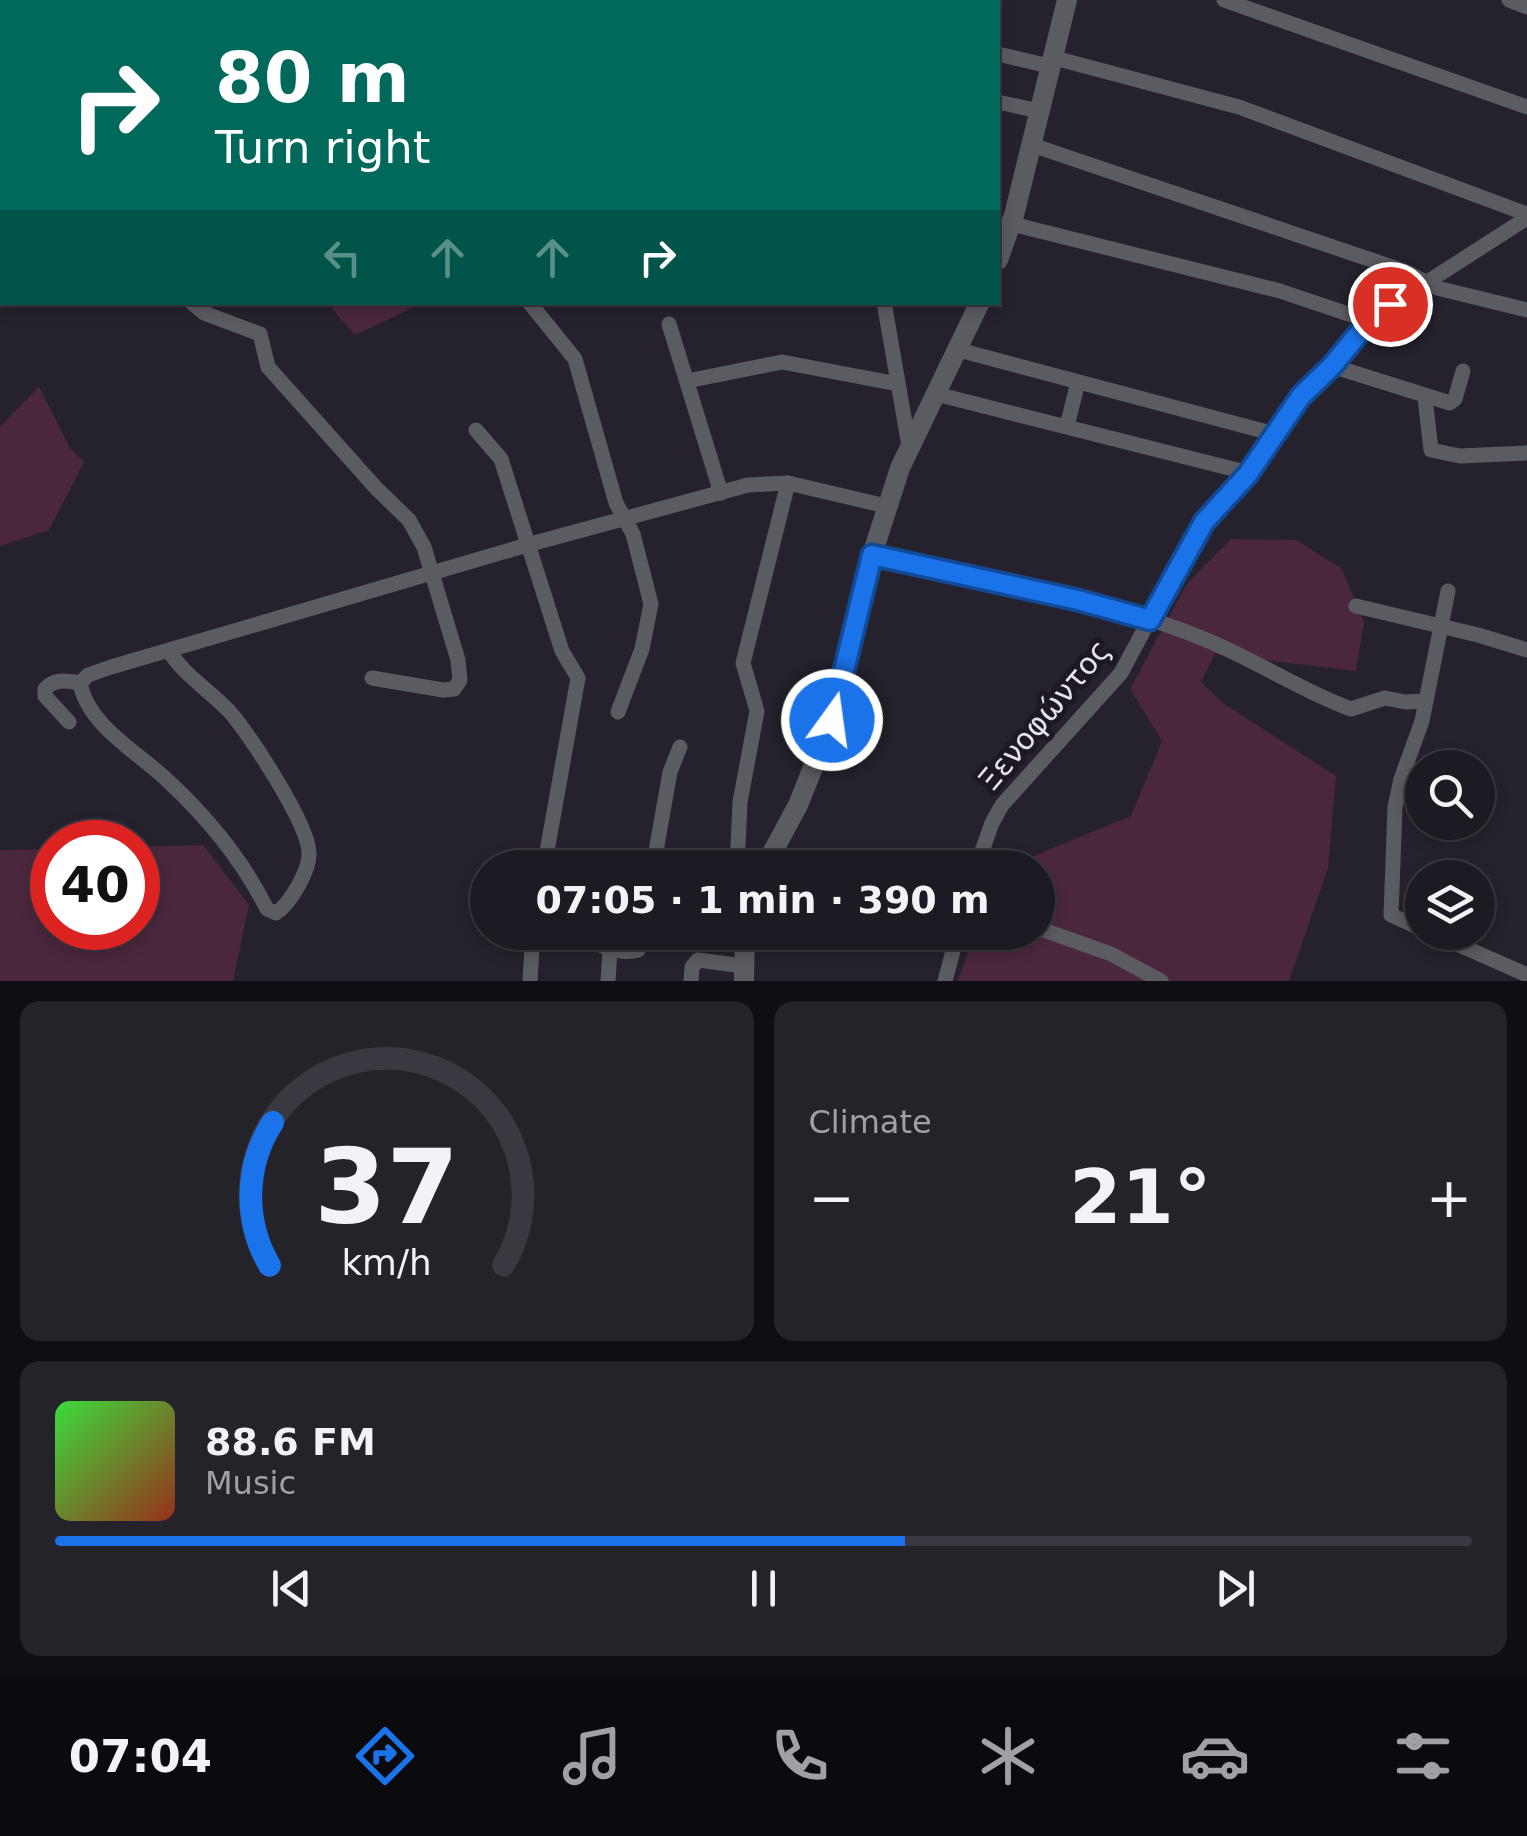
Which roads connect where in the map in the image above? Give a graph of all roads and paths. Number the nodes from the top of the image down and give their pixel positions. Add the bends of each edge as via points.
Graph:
1 (1067, 0) edge
2 (1224, 0) edge
3 (1509, 0) edge
4 (1527, 7) edge
5 (1000, 54) edge
6 (1050, 62) junction
7 (1000, 102) edge
8 (1527, 106) edge
9 (1039, 111) junction
10 (1032, 145) junction
11 (1527, 216) edge
12 (1012, 224) junction
13 (1000, 255) edge
14 (1424, 282) junction
15 (194, 305) edge
16 (531, 305) edge
17 (885, 305) edge
18 (979, 305) edge
19 (1527, 310) edge
20 (1369, 321) junction
21 (670, 324) dead end
22 (959, 350) junction
23 (1332, 366) junction
24 (1463, 371) dead end
25 (687, 381) junction
26 (1078, 382) junction
27 (898, 384) junction
28 (936, 394) junction
29 (1425, 398) junction
30 (1067, 426) junction
31 (476, 430) dead end
32 (1276, 434) junction
33 (909, 446) junction
34 (1527, 454) edge
35 (1248, 474) junction
36 (788, 483) junction
37 (721, 493) junction
38 (886, 506) junction
39 (625, 518) junction
40 (527, 545) junction
41 (872, 555) junction
42 (432, 574) junction
43 (1448, 591) dead end
44 (1356, 606) dead end
45 (1150, 620) junction
46 (1440, 626) junction
47 (1527, 650) edge
48 (169, 651) junction
49 (372, 678) dead end
50 (80, 683) junction
51 (1425, 701) junction
52 (618, 712) dead end
53 (69, 722) dead end
54 (680, 747) dead end
55 (547, 850) edge
56 (657, 850) edge
57 (738, 850) edge
58 (774, 850) edge
59 (982, 850) edge
60 (1405, 922) edge
61 (1055, 934) edge
62 (532, 950) edge
63 (610, 950) edge
64 (953, 950) edge
65 (1472, 950) edge
66 (744, 974) edge
67 (1527, 974) edge
68 (530, 981) edge
69 (608, 981) edge
70 (691, 981) edge
71 (945, 981) edge
72 (1162, 981) edge

1 - 6 street
2 - 8 street
3 - 4 street
5 - 6 street
6 - 9 street
6 - 11 street via 1239,107
7 - 9 street
9 - 10 street
10 - 12 street
10 - 14 street
11 - 14 street, Ξενοφώντος
12 - 13 street
12 - 20 street via 1280,290
14 - 19 street
14 - 20 street, Ξενοφώντος
15 - 42 street via 260,334 268,367 409,520
16 - 39 street via 575,359
17 - 27 street
18 - 22 street
20 - 23 street, Ξενοφώντος
21 - 25 street
22 - 26 street
22 - 28 street
23 - 29 street
23 - 32 street, Ξενοφώντος
24 - 29 street via 1452,402
25 - 27 street via 782,362
25 - 37 street
26 - 30 street
26 - 32 street
27 - 33 street
28 - 30 street
28 - 33 street
29 - 34 street via 1430,450
30 - 35 street
31 - 40 street via 501,459
32 - 35 street, Ξενοφώντος
33 - 38 street
35 - 45 street, Ξενοφώντος via 1193,538
36 - 37 street
36 - 38 street
36 - 57 street via 743,663 757,711
37 - 39 street
38 - 41 street
39 - 40 street
39 - 52 street via 651,604
40 - 42 street
40 - 55 street via 578,678
41 - 45 street
41 - 58 street via 832,720
42 - 48 street
42 - 49 street via 460,680 443,690
43 - 46 street
44 - 46 street
45 - 51 street via 1244,656 1351,709 1385,698
45 - 59 street, Ξενοφώντος via 1120,673 1002,806
46 - 47 street
46 - 51 street
48 - 50 street
48 - 50 street via 231,714 307,840 307,865 276,913 266,909 242,863 208,822 92,712
50 - 53 street via 63,680 45,689
51 - 60 street via 1395,807 1390,915
54 - 56 street
61 - 72 street
62 - 68 street
63 - 69 street
64 - 71 street
65 - 67 street
66 - 70 street via 698,960

